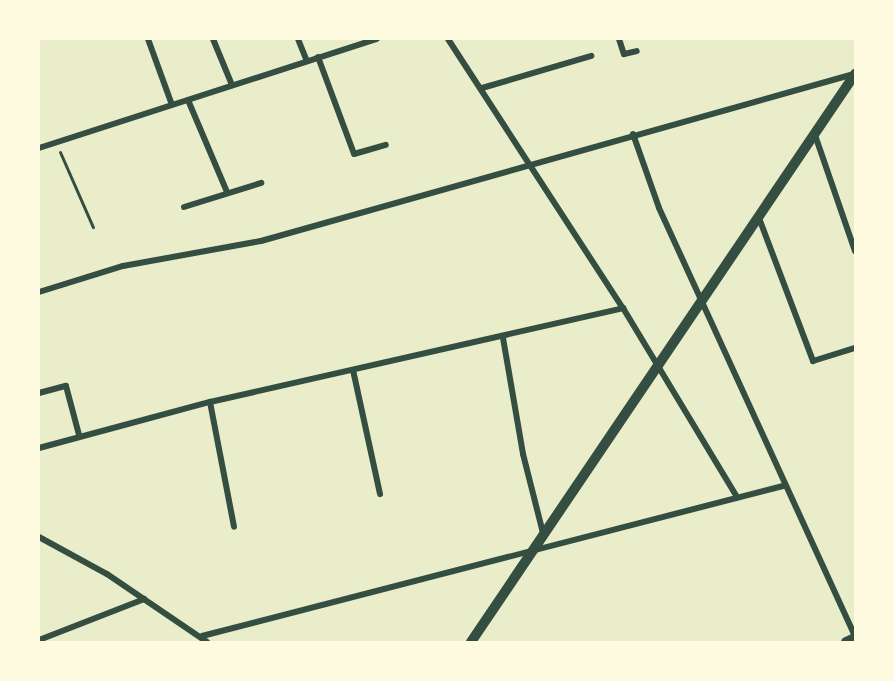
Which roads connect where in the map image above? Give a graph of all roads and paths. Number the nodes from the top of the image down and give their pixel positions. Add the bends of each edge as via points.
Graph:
1 (148, 39) edge
2 (213, 39) edge
3 (298, 39) edge
4 (377, 39) edge
5 (448, 39) edge
6 (619, 39) edge
7 (637, 51) dead end
8 (591, 56) dead end
9 (318, 57) junction
10 (307, 61) junction
11 (855, 74) edge
12 (232, 85) junction
13 (482, 88) junction
14 (188, 100) junction
15 (172, 105) junction
16 (633, 134) junction
17 (815, 135) junction
18 (56, 142) junction
19 (386, 145) dead end
20 (39, 148) edge
21 (531, 163) junction
22 (261, 183) dead end
23 (227, 192) junction
24 (184, 207) dead end
25 (759, 218) junction
26 (93, 227) dead end
27 (855, 251) edge
28 (39, 292) edge
29 (702, 304) junction
30 (623, 308) junction
31 (503, 338) junction
32 (855, 348) edge
33 (659, 365) junction
34 (353, 370) junction
35 (39, 393) edge
36 (210, 402) junction
37 (79, 435) junction
38 (39, 448) edge
39 (783, 486) junction
40 (380, 494) dead end
41 (737, 497) junction
42 (234, 526) dead end
43 (543, 533) junction
44 (39, 537) edge
45 (533, 548) junction
46 (144, 598) junction
47 (202, 636) junction
48 (855, 637) edge
49 (39, 640) edge
50 (207, 642) edge
51 (471, 642) edge
52 (846, 642) edge

1 - 15 street
2 - 12 street
3 - 10 street
4 - 9 street
5 - 13 street
6 - 7 street via 624,54
8 - 13 street
9 - 10 street
9 - 19 street via 354,154
10 - 12 street
11 - 16 street
11 - 17 street
12 - 14 street
13 - 21 street
14 - 15 street
14 - 23 street
15 - 18 street
16 - 21 street
16 - 29 street via 659,208
17 - 25 street
17 - 27 street
18 - 20 street
18 - 26 path
21 - 28 street via 261,241 123,266
21 - 30 street
22 - 23 street
23 - 24 street
25 - 29 street
25 - 32 street via 813,361
29 - 33 street
29 - 39 street
30 - 31 street
30 - 33 street
31 - 34 street
31 - 43 street via 523,454
33 - 41 street
33 - 43 street
34 - 36 street
34 - 40 street
35 - 37 street via 66,386
36 - 37 street
36 - 42 street
37 - 38 street
39 - 41 street
39 - 48 street
41 - 45 street
43 - 45 street
44 - 46 street via 107,573
45 - 47 street
45 - 51 street
46 - 47 street
46 - 49 street
47 - 50 street
48 - 52 street

